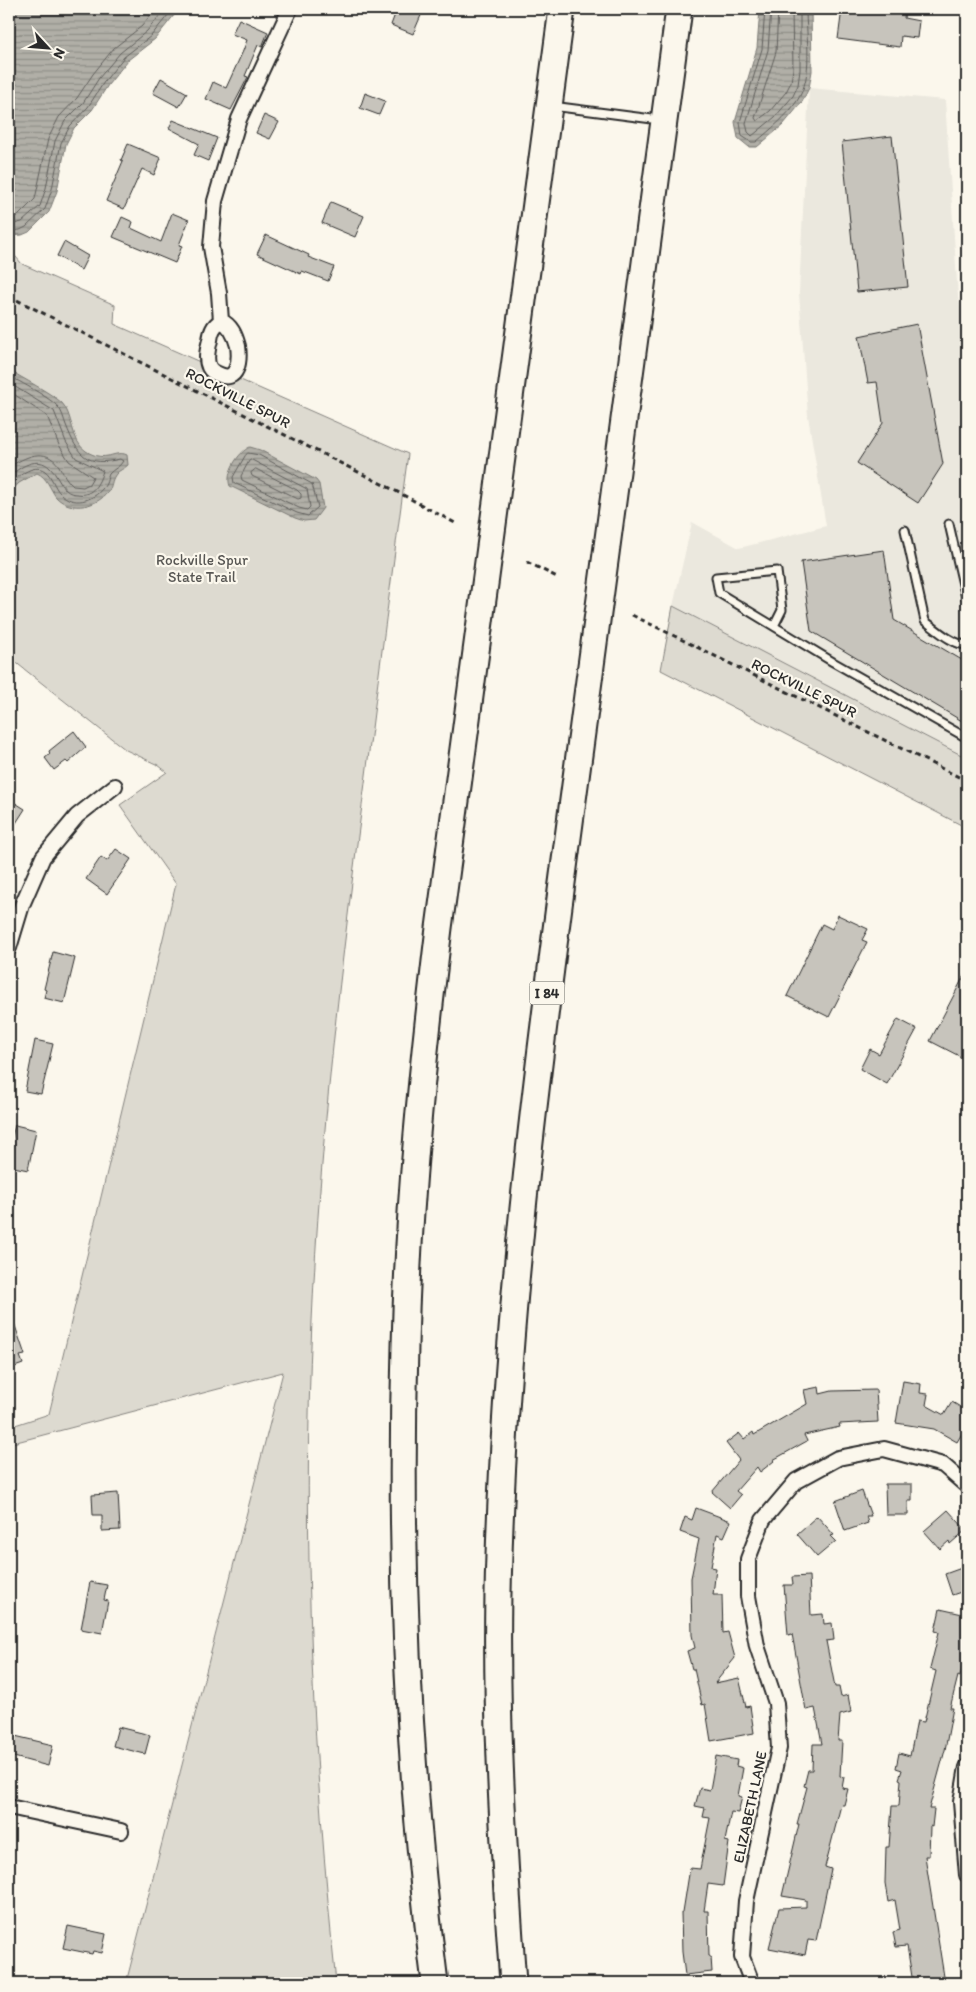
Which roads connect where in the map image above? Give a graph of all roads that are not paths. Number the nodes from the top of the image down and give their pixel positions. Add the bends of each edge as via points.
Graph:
1 (290, 9) edge
2 (562, 9) edge
3 (679, 9) edge
4 (549, 105) junction
5 (664, 120) junction
6 (221, 321) dead end
7 (949, 524) dead end
8 (905, 530) dead end
9 (967, 602) edge
10 (774, 626) junction
11 (967, 645) edge
12 (967, 738) edge
13 (115, 786) dead end
14 (9, 948) edge
15 (967, 1486) edge
16 (967, 1767) edge
17 (9, 1807) edge
18 (121, 1831) dead end
19 (967, 1875) edge
20 (435, 1983) edge
21 (513, 1983) edge
22 (752, 1983) edge

1 - 6 street via 239,119 215,201 211,247
2 - 4 highway
3 - 5 highway, I 84
4 - 5 lane
4 - 20 highway via 439,928 424,1054 410,1230 404,1406 405,1568 415,1774
5 - 21 highway, I 84 via 543,1025 512,1320 503,1470 498,1653 499,1745
7 - 9 lane
8 - 11 lane via 925,621
10 - 10 lane via 719,593 716,577 777,571 782,610
10 - 12 lane
13 - 14 street via 77,816 43,857 22,905
15 - 22 street, ELIZABETH LANE via 943,1465 884,1449 838,1458 796,1481 763,1520 748,1559 748,1596 757,1646 776,1703 779,1748 746,1901 742,1957
16 - 19 street via 962,1802
17 - 18 street

